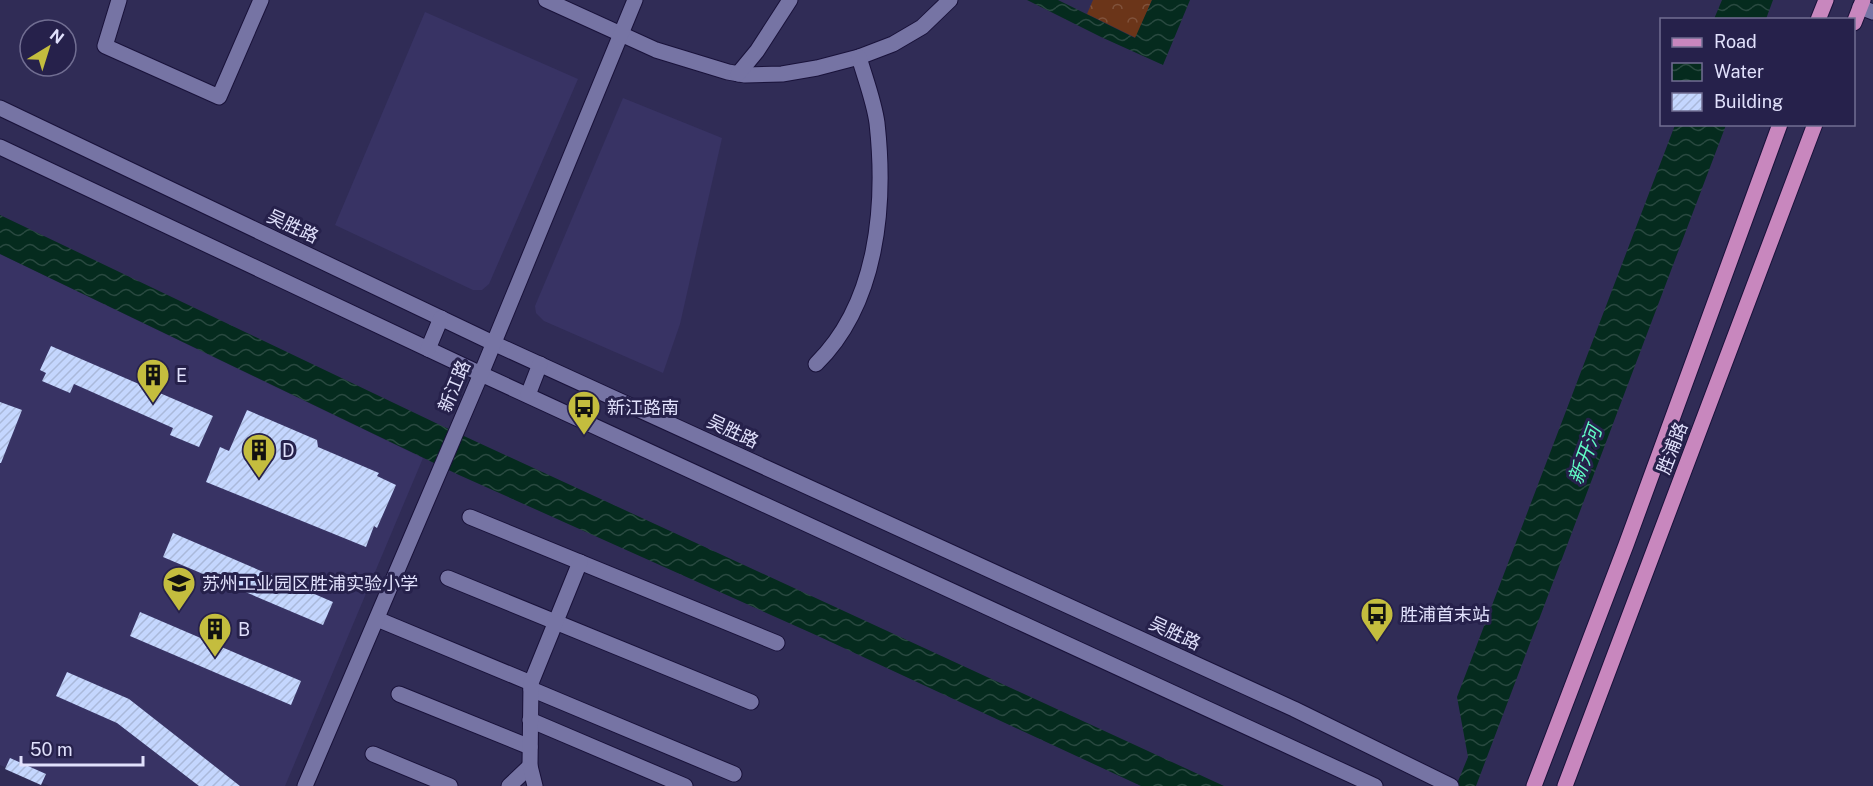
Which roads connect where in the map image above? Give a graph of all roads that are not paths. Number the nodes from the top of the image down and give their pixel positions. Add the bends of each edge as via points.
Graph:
1 (119, 0) edge
2 (261, 0) edge
3 (546, 0) edge
4 (635, 0) edge
5 (790, 0) edge
6 (950, 0) edge
7 (1826, 0) edge
8 (1865, 6) edge
9 (1819, 18) edge
10 (1855, 21) edge
11 (621, 34) junction
12 (859, 57) junction
13 (738, 74) junction
14 (0, 108) edge
15 (1779, 126) edge
16 (1814, 126) edge
17 (0, 147) edge
18 (441, 318) junction
19 (493, 343) junction
20 (428, 349) junction
21 (540, 364) junction
22 (816, 364) dead end
23 (481, 374) junction
24 (528, 395) junction
25 (470, 517) dead end
26 (580, 562) junction
27 (448, 578) dead end
28 (377, 619) junction
29 (555, 623) junction
30 (777, 643) dead end
31 (531, 686) junction
32 (399, 694) dead end
33 (751, 702) dead end
34 (530, 720) junction
35 (530, 747) junction
36 (373, 754) dead end
37 (530, 766) junction
38 (734, 774) dead end
39 (305, 786) edge
40 (450, 786) edge
41 (509, 786) edge
42 (535, 786) edge
43 (685, 786) edge
44 (1375, 786) edge
45 (1451, 786) edge
46 (1534, 786) edge
47 (1565, 786) edge

1 - 2 street via 105,46 219,97
3 - 11 street
4 - 11 street, 新江路
5 - 13 street
6 - 12 street via 922,27
7 - 9 main road
8 - 10 main road
11 - 13 street via 656,50
11 - 19 street, 新江路
12 - 13 street via 782,74
12 - 22 street via 876,121 878,223 864,285 830,350
14 - 18 street, 吴胜路
15 - 46 main road, 胜浦路
16 - 47 main road, 胜浦路
17 - 20 street
18 - 19 street, 吴胜路
18 - 20 street
19 - 21 street, 吴胜路
19 - 23 street, 新江路
20 - 23 street
21 - 24 street
21 - 45 street, 吴胜路 via 1294,709
23 - 24 street
23 - 28 street, 新江路
24 - 44 street
25 - 26 street
26 - 29 street
26 - 30 street
27 - 29 street
28 - 31 street
28 - 39 street, 新江路
29 - 31 street
29 - 33 street
31 - 34 street
31 - 38 street
32 - 35 street
34 - 35 street
34 - 43 street
35 - 37 street
36 - 40 street
37 - 41 street
37 - 42 street

